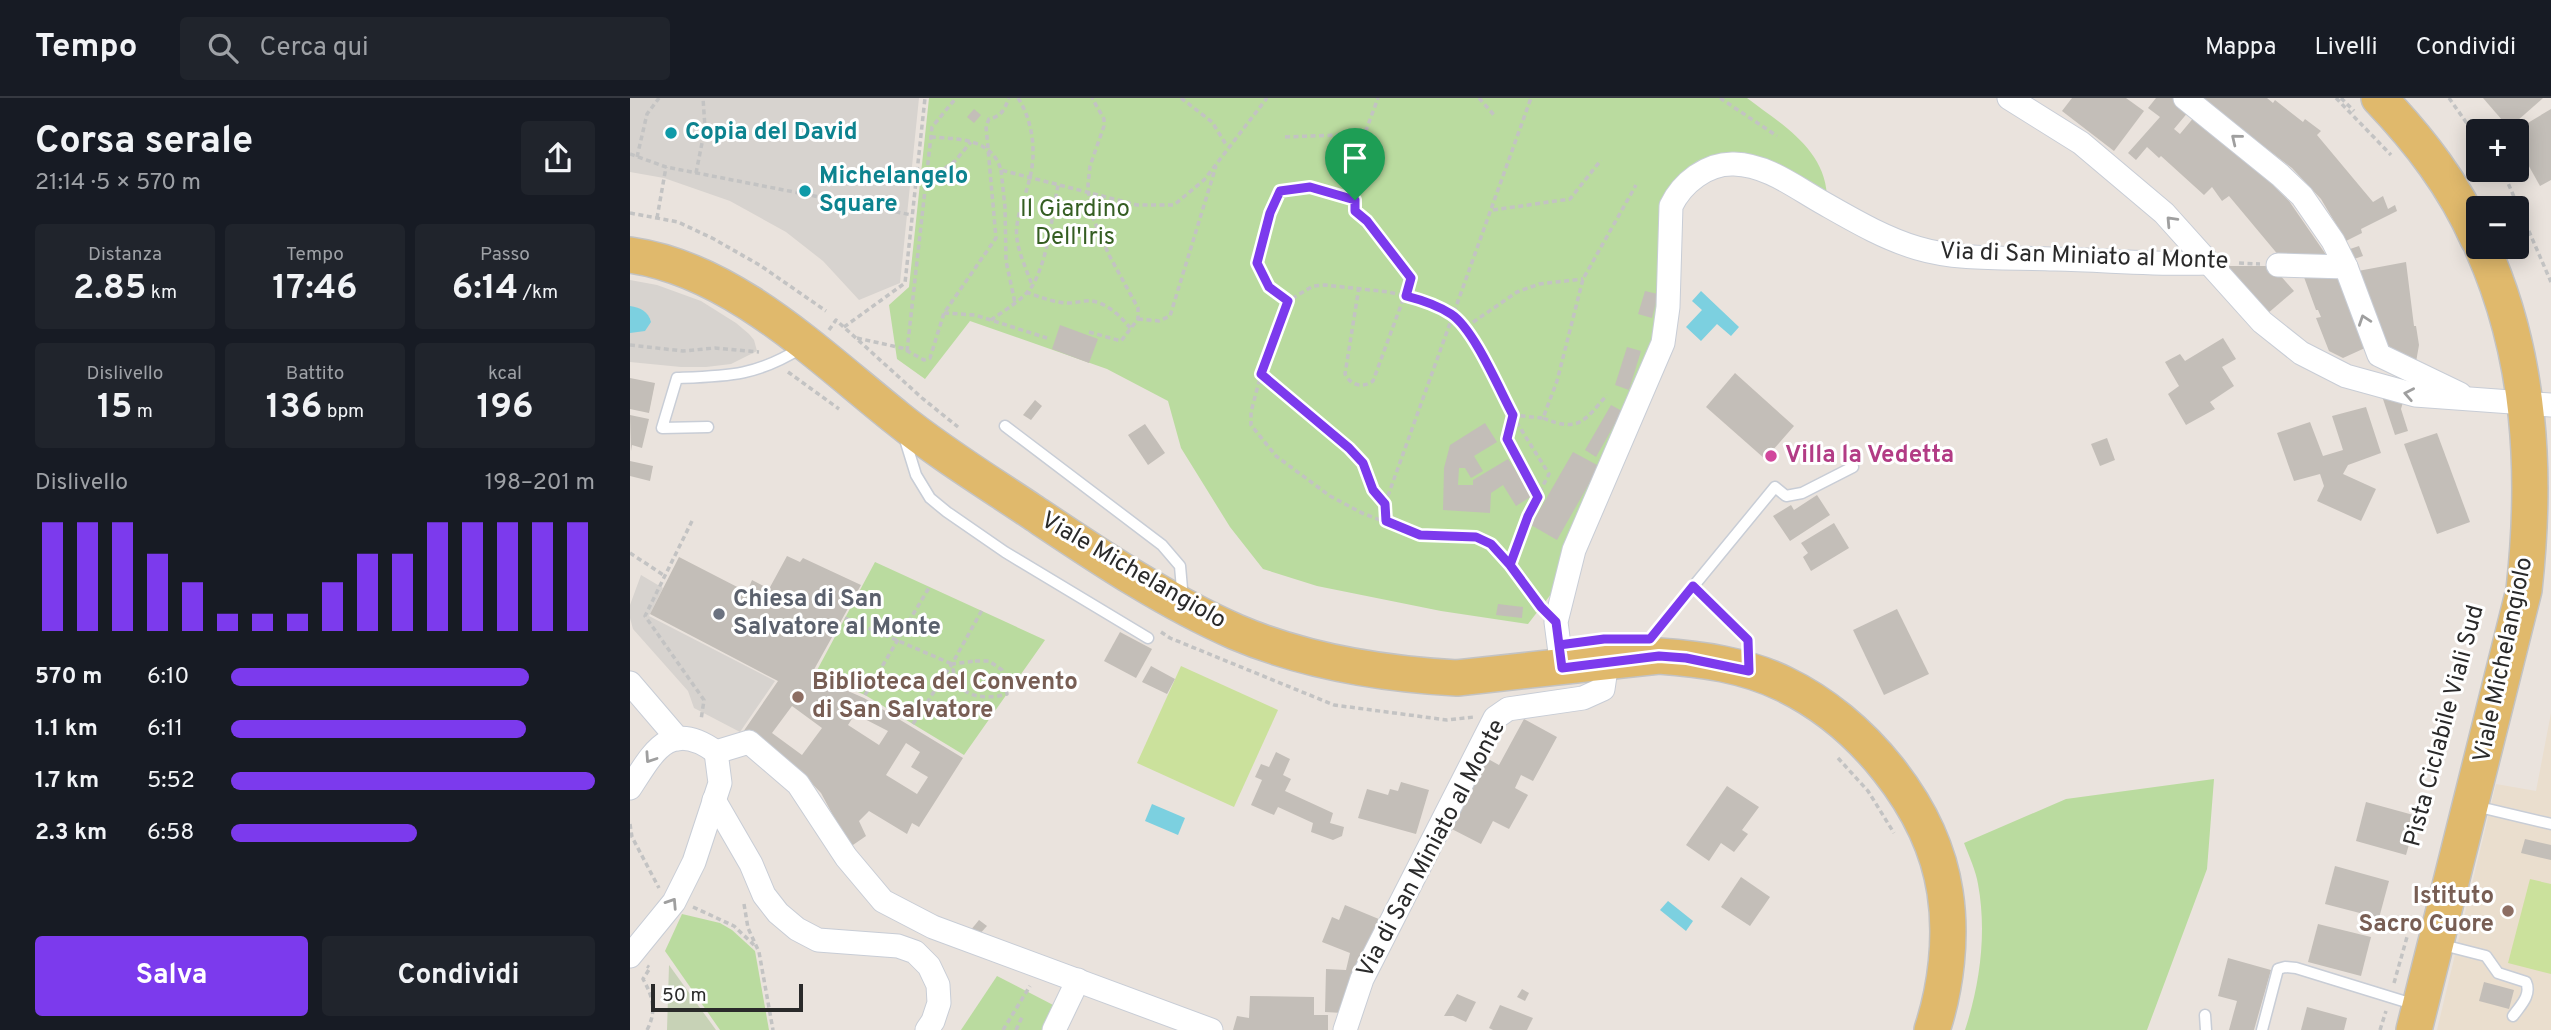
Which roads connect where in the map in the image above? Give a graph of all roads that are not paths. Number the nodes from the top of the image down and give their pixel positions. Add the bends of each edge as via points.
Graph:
1 (2009, 98) edge
2 (2185, 98) edge
3 (2379, 98) edge
4 (2466, 217) edge
5 (630, 255) edge
6 (2486, 259) edge
7 (2209, 262) junction
8 (2278, 265) road end
9 (2346, 267) junction
10 (806, 345) junction
11 (2472, 400) junction
12 (2538, 404) edge
13 (900, 420) junction
14 (1005, 426) dead end
15 (708, 427) dead end
16 (1853, 467) dead end
17 (1510, 565) road end
18 (1693, 586) junction
19 (1182, 606) junction
20 (1556, 622) junction
21 (1148, 638) dead end
22 (1620, 661) junction
23 (1562, 668) junction
24 (1749, 671) junction
25 (630, 683) edge
26 (697, 745) junction
27 (630, 788) edge
28 (714, 800) junction
29 (2471, 805) junction
30 (2551, 824) edge
31 (2422, 937) junction
32 (630, 956) edge
33 (1078, 980) junction
34 (2408, 1011) edge
35 (2205, 1015) dead end
36 (2513, 1016) dead end
37 (927, 1030) edge
38 (1054, 1030) edge
39 (1211, 1030) edge
40 (1345, 1030) edge
41 (1932, 1030) edge
42 (2206, 1030) edge
43 (2262, 1030) edge

7 -> 1 street via 2164,214 2095,155
9 -> 2 street via 2302,195
3 - 4 main road via 2442,172
5 - 10 main road, Viale Michelangiolo via 676,265 711,280
6 - 12 main road, Viale Michelangiolo
11 -> 7 street via 2394,390 2346,376 2301,353 2271,330
7 - 20 street, Via di San Miniato al Monte via 1968,256 1919,249 1883,236 1754,166 1731,164 1689,180 1671,206 1663,343 1573,550
8 - 9 street
11 -> 9 street via 2379,355
10 - 13 main road, Viale Michelangiolo
10 - 15 lane via 748,372 677,378 662,428
11 - 12 street
12 - 29 main road, Viale Michelangiolo via 2524,590
13 - 19 main road, Viale Michelangiolo via 1063,533
13 - 21 lane via 909,459 930,498 1005,552
14 - 19 lane via 1162,545 1181,566
16 - 18 lane via 1802,493 1786,496 1775,487
17 - 20 lane
18 - 22 lane
18 - 24 lane via 1748,640
19 - 23 main road, Viale Michelangiolo via 1279,647 1425,677
20 - 23 street, Via di San Miniato al Monte
22 - 23 main road, Viale Michelangiolo
22 - 24 main road, Viale Michelangiolo via 1686,658
22 - 40 street, Via di San Miniato al Monte via 1603,689 1583,698 1508,709 1495,718 1362,979
24 - 41 main road, Viale Michelangiolo via 1784,684 1847,725 1884,763 1914,809 1938,863 1945,892 1947,951
25 - 26 street
26 -> 27 street via 664,743 655,749
26 - 28 street via 720,783
26 - 33 street via 749,742 798,784 846,857 883,901 933,927
32 -> 28 street via 694,862
28 - 37 street via 764,895 805,933 818,940 898,946 915,952 929,966 938,985 937,1013
29 - 30 lane
29 - 31 main road, Viale Michelangiolo
31 - 34 main road, Viale Michelangiolo
31 - 36 lane via 2486,956 2498,973 2526,982 2526,998
33 - 38 street
33 - 39 street
34 - 43 lane via 2285,967 2278,969
35 - 42 lane

